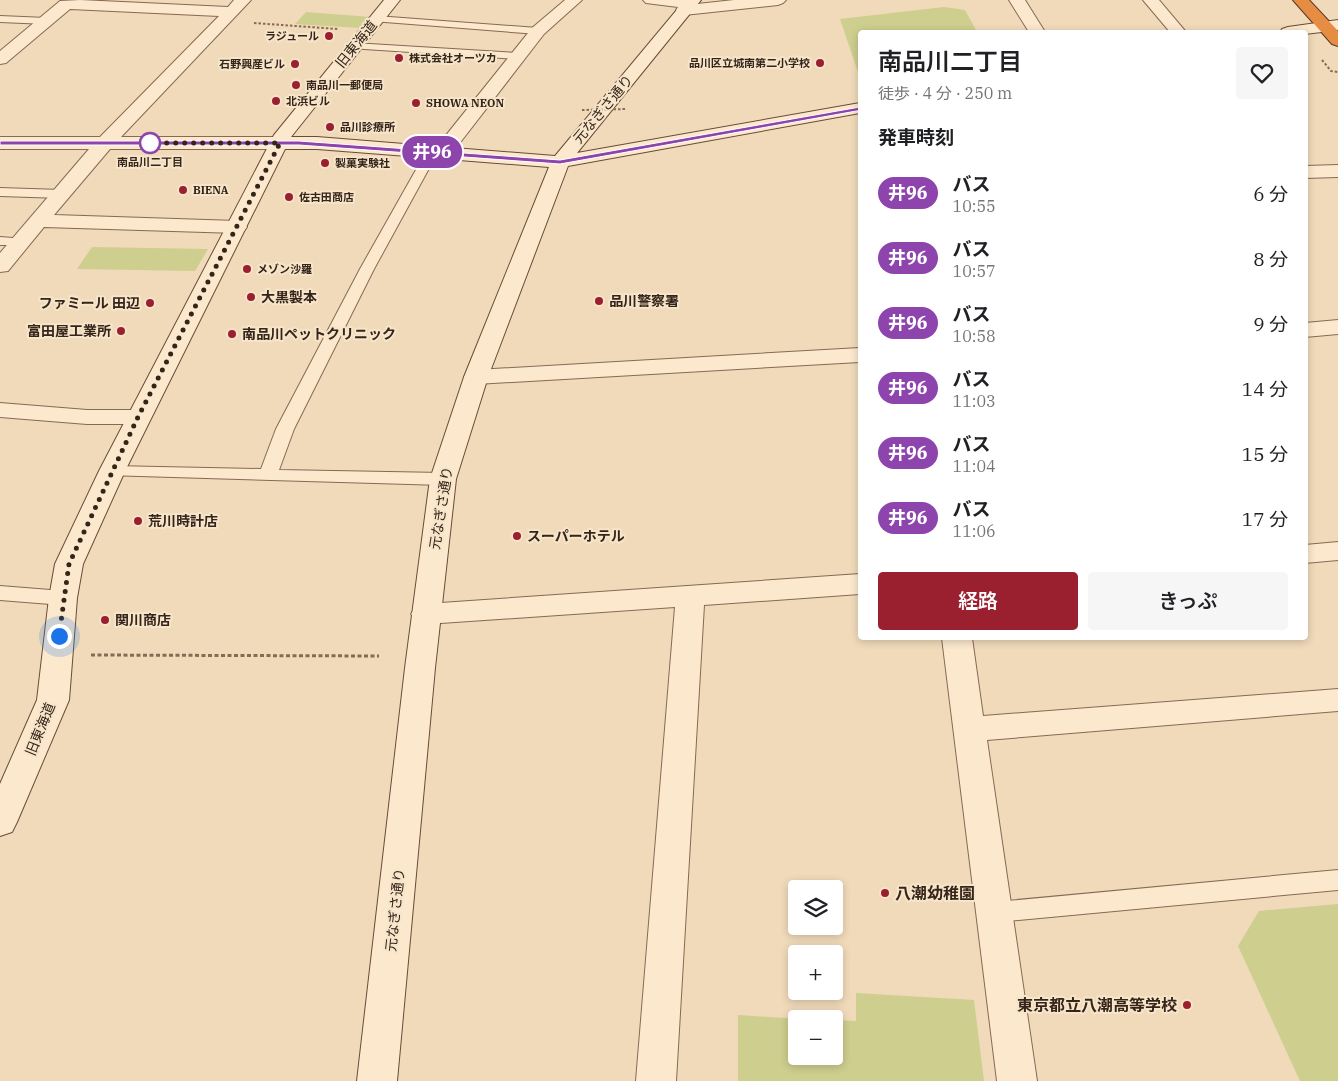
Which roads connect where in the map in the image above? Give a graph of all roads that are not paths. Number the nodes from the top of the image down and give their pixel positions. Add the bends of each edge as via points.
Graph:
1 (392, 0) edge
2 (574, 0) edge
3 (651, 0) edge
4 (778, 0) edge
5 (1017, 0) edge
6 (1151, 0) edge
7 (1301, 0) edge
8 (689, 5) edge
9 (232, 11) edge
10 (0, 19) edge
11 (47, 21) junction
12 (371, 25) junction
13 (1332, 26) edge
14 (1036, 30) edge
15 (1176, 30) edge
16 (1303, 30) edge
17 (538, 31) junction
18 (1338, 41) edge
19 (353, 46) junction
20 (517, 56) junction
21 (0, 59) edge
22 (858, 108) edge
23 (105, 142) junction
24 (0, 143) edge
25 (280, 143) junction
26 (437, 152) junction
27 (560, 162) junction
28 (1338, 171) edge
29 (1308, 172) edge
30 (0, 192) edge
31 (62, 194) junction
32 (39, 221) junction
33 (237, 227) junction
34 (0, 240) edge
35 (21, 242) junction
36 (0, 266) edge
37 (1338, 327) edge
38 (1308, 330) edge
39 (858, 356) edge
40 (476, 377) junction
41 (0, 410) edge
42 (138, 417) junction
43 (112, 471) junction
44 (268, 474) junction
45 (443, 479) junction
46 (1338, 551) edge
47 (1308, 554) edge
48 (858, 584) edge
49 (0, 593) edge
50 (690, 596) junction
51 (63, 598) junction
52 (426, 614) junction
53 (957, 640) edge
54 (1338, 700) edge
55 (970, 728) junction
56 (0, 822) edge
57 (1338, 880) edge
58 (996, 912) junction
59 (377, 1081) edge
60 (656, 1081) edge
61 (1017, 1081) edge

1 - 12 street, 旧東海道
2 - 17 street
3 - 8 street
4 - 8 street
5 - 14 street
6 - 15 street
7 - 13 highway
8 - 27 street, 元なぎさ通り
9 - 11 street via 66,4
9 - 23 street
10 - 11 lane
11 - 21 street
12 - 17 lane
12 - 19 street, 旧東海道
13 - 16 street
13 - 18 highway
17 - 20 street
19 - 20 lane
19 - 25 street, 旧東海道
20 - 26 street
22 - 27 street
23 - 24 street
23 - 25 street
23 - 31 street
25 - 26 street
25 - 33 street, 旧東海道
26 - 27 street
26 - 44 lane via 366,269 290,420
27 - 40 street, 元なぎさ通り
28 - 29 street
30 - 31 lane
31 - 32 street
32 - 33 street
32 - 35 street
33 - 42 street, 旧東海道
34 - 35 lane
35 - 36 street
37 - 38 street
39 - 40 street
40 - 45 street, 元なぎさ通り
41 - 42 street via 87,417
42 - 43 street, 旧東海道
43 - 44 lane
43 - 51 street, 旧東海道 via 69,564
44 - 45 lane
45 - 52 street, 元なぎさ通り
46 - 47 street
48 - 50 street
49 - 51 lane
50 - 52 street
50 - 60 street
51 - 56 street, 旧東海道 via 53,700
52 - 59 street, 元なぎさ通り
53 - 55 street
54 - 55 street
55 - 58 street
57 - 58 lane
58 - 61 street

